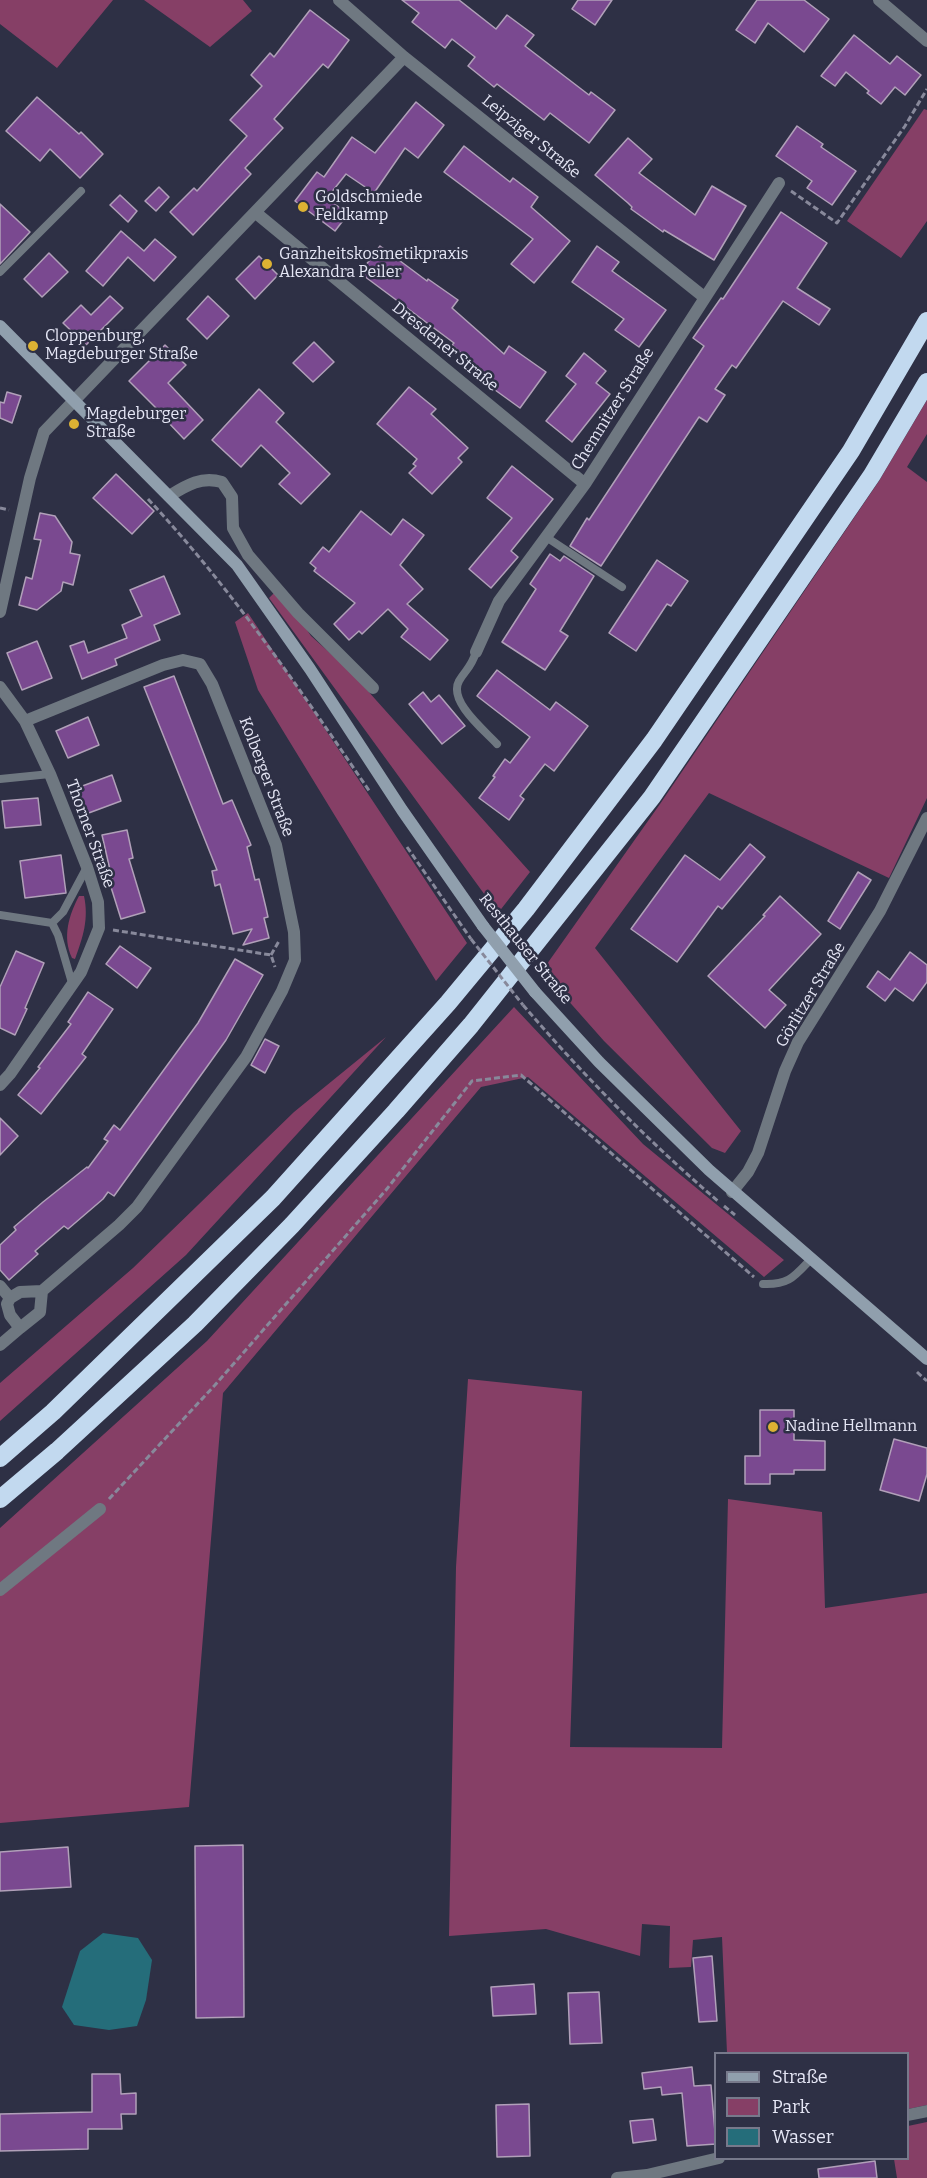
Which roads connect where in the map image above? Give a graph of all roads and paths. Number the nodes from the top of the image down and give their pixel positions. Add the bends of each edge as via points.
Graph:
1 (339, 0) edge
2 (879, 0) edge
3 (927, 41) edge
4 (404, 57) junction
5 (927, 89) edge
6 (779, 183) joint
7 (81, 191) dead end
8 (256, 213) junction
9 (0, 272) edge
10 (704, 297) junction
11 (927, 321) edge
12 (0, 326) edge
13 (927, 382) edge
14 (74, 400) junction
15 (585, 484) junction
16 (169, 496) junction
17 (147, 498) dead end
18 (546, 537) junction
19 (621, 586) dead end
20 (0, 612) edge
21 (476, 652) joint
22 (0, 687) edge
23 (373, 688) dead end
24 (300, 689) dead end
25 (26, 721) junction
26 (496, 744) dead end
27 (50, 774) junction
28 (0, 779) edge
29 (927, 818) edge
30 (87, 867) junction
31 (0, 915) edge
32 (52, 922) junction
33 (99, 928) junction
34 (471, 939) dead end
35 (286, 980) junction
36 (72, 983) junction
37 (5, 1072) edge
38 (0, 1084) edge
39 (697, 1183) dead end
40 (732, 1192) junction
41 (811, 1259) junction
42 (763, 1284) joint
43 (0, 1286) edge
44 (42, 1292) junction
45 (10, 1298) junction
46 (20, 1328) junction
47 (0, 1346) edge
48 (927, 1359) edge
49 (0, 1458) edge
50 (0, 1499) edge
51 (100, 1509) joint
52 (0, 1590) edge
53 (927, 2111) edge
54 (909, 2115) edge
55 (714, 2159) edge
56 (617, 2178) edge

1 - 4 street, Leipziger Straße
2 - 3 street
4 - 8 street
4 - 10 street, Leipziger Straße
5 - 6 path via 837,223
6 - 10 street, Chemnitzer Straße
7 - 9 lane
8 - 14 street
8 - 15 street, Dresdener Straße
10 - 15 street, Chemnitzer Straße
11 - 49 highway via 851,451 674,711 526,909 448,1003 273,1198 53,1412
12 - 14 street, Resthauser Straße
13 - 50 highway via 872,475 652,797 471,1025 300,1216 195,1324
14 - 16 street, Resthauser Straße
14 - 20 street via 40,441
15 - 18 street, Chemnitzer Straße
16 - 23 street via 194,481 209,478 222,482 232,497 233,528 248,555 298,614
16 - 40 street, Resthauser Straße, bridge via 237,565 402,810 483,926 535,992 599,1062
17 - 24 path via 179,532
18 - 19 lane
18 - 21 street, Chemnitzer Straße via 499,601
21 - 26 lane via 459,682 457,697
22 - 25 street, Thorner Straße
25 - 27 street, Thorner Straße
25 - 35 street, Kolberger Straße via 163,665 183,660 200,664 212,684 276,845 294,932 296,960
27 - 28 lane
27 - 30 street, Thorner Straße
29 - 40 street, Görlitzer Straße via 880,911 798,1042 758,1153
30 - 32 lane via 63,912
30 - 33 street, Thorner Straße via 98,902
31 - 32 lane
32 - 36 lane
33 - 35 path via 271,955
33 - 36 street, Thorner Straße via 81,972
34 - 39 path, bridge via 523,1005 590,1078
35 - 44 street, Kolberger Straße via 246,1057 136,1207
36 - 37 street, Thorner Straße
37 - 38 street, Thorner Straße
40 - 41 street, Resthauser Straße
41 - 42 lane via 790,1281
41 - 48 street, Resthauser Straße
42 - 51 path via 521,1075 472,1081 386,1190
43 - 45 street
44 - 45 street via 20,1292
44 - 46 street, Kolberger Straße via 40,1311
45 - 46 street via 10,1315
46 - 47 street
51 - 52 street
53 - 54 street
55 - 56 street

